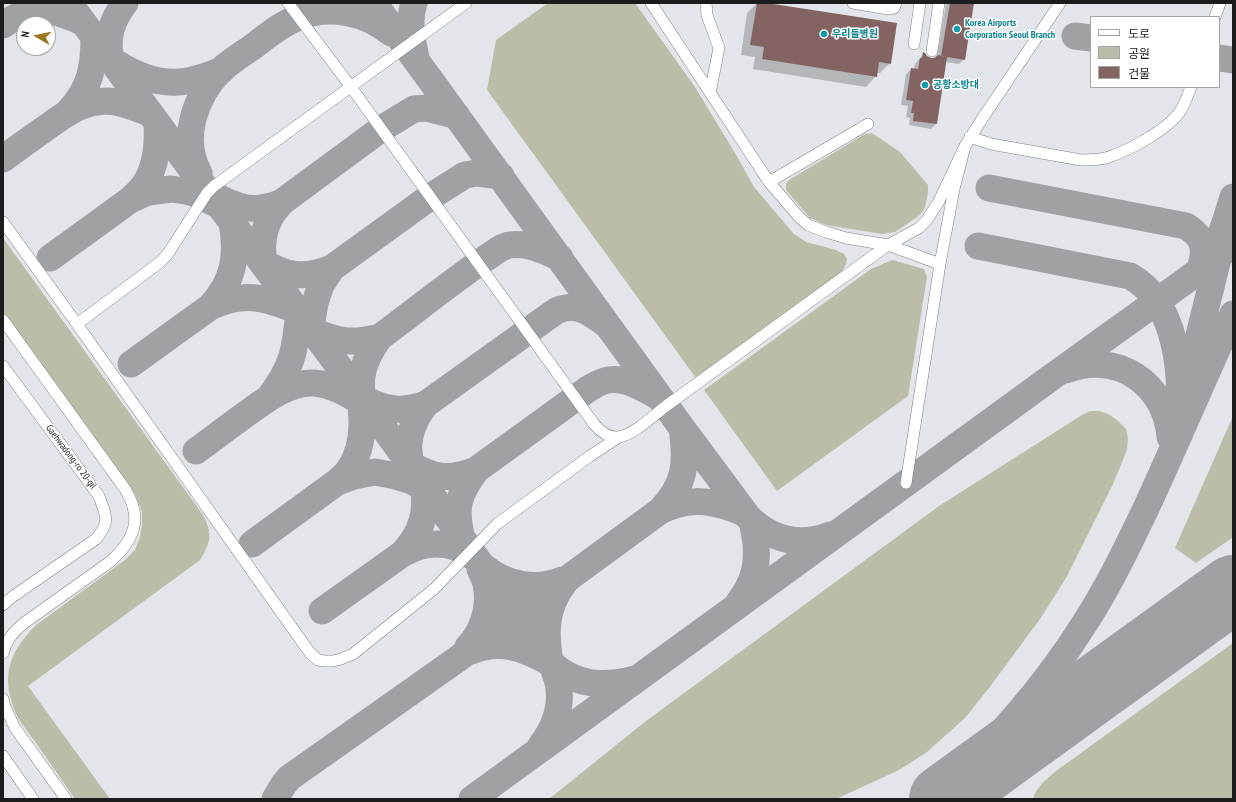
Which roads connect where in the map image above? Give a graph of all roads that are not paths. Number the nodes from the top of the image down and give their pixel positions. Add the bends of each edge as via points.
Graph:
1 (288, 3) edge
2 (651, 3) edge
3 (706, 3) edge
4 (853, 3) edge
5 (896, 3) edge
6 (920, 3) edge
7 (939, 3) edge
8 (1060, 3) edge
9 (1220, 3) edge
10 (464, 4) edge
11 (1216, 16) edge
12 (914, 44) dead end
13 (932, 51) dead end
14 (350, 88) junction
15 (1191, 88) edge
16 (710, 93) junction
17 (868, 124) dead end
18 (967, 142) junction
19 (769, 182) junction
20 (3, 222) edge
21 (888, 245) junction
22 (940, 264) junction
23 (3, 320) edge
24 (77, 324) junction
25 (3, 366) edge
26 (619, 437) junction
27 (906, 483) dead end
28 (3, 605) edge
29 (3, 653) edge
30 (3, 699) edge
31 (3, 756) edge
32 (33, 799) edge
33 (66, 799) edge

1 - 14 street
2 - 16 street
3 - 16 street via 707,15 719,48
4 - 5 street via 888,9 894,8
6 - 12 street
7 - 13 street
8 - 18 street
9 - 11 street
10 - 14 street
14 - 24 street via 214,186 159,263
14 - 26 street via 594,424 604,434
15 - 18 street via 1174,119 1134,145 1108,157 1081,160
16 - 19 street
17 - 19 street
18 - 21 street via 927,220 919,228
18 - 22 street via 954,189
19 - 21 street via 808,225 846,238
20 - 24 street
21 - 22 street
21 - 26 street via 635,430
22 - 27 street
23 - 29 street via 125,489 135,512 132,533 120,552 24,622 10,638
24 - 26 street via 310,654 318,660 333,661 353,654 434,589 497,524
25 - 28 street, Gaehwadong-ro 20-gil via 100,496 106,521 104,530 96,539
30 - 33 street via 15,728
31 - 32 street

